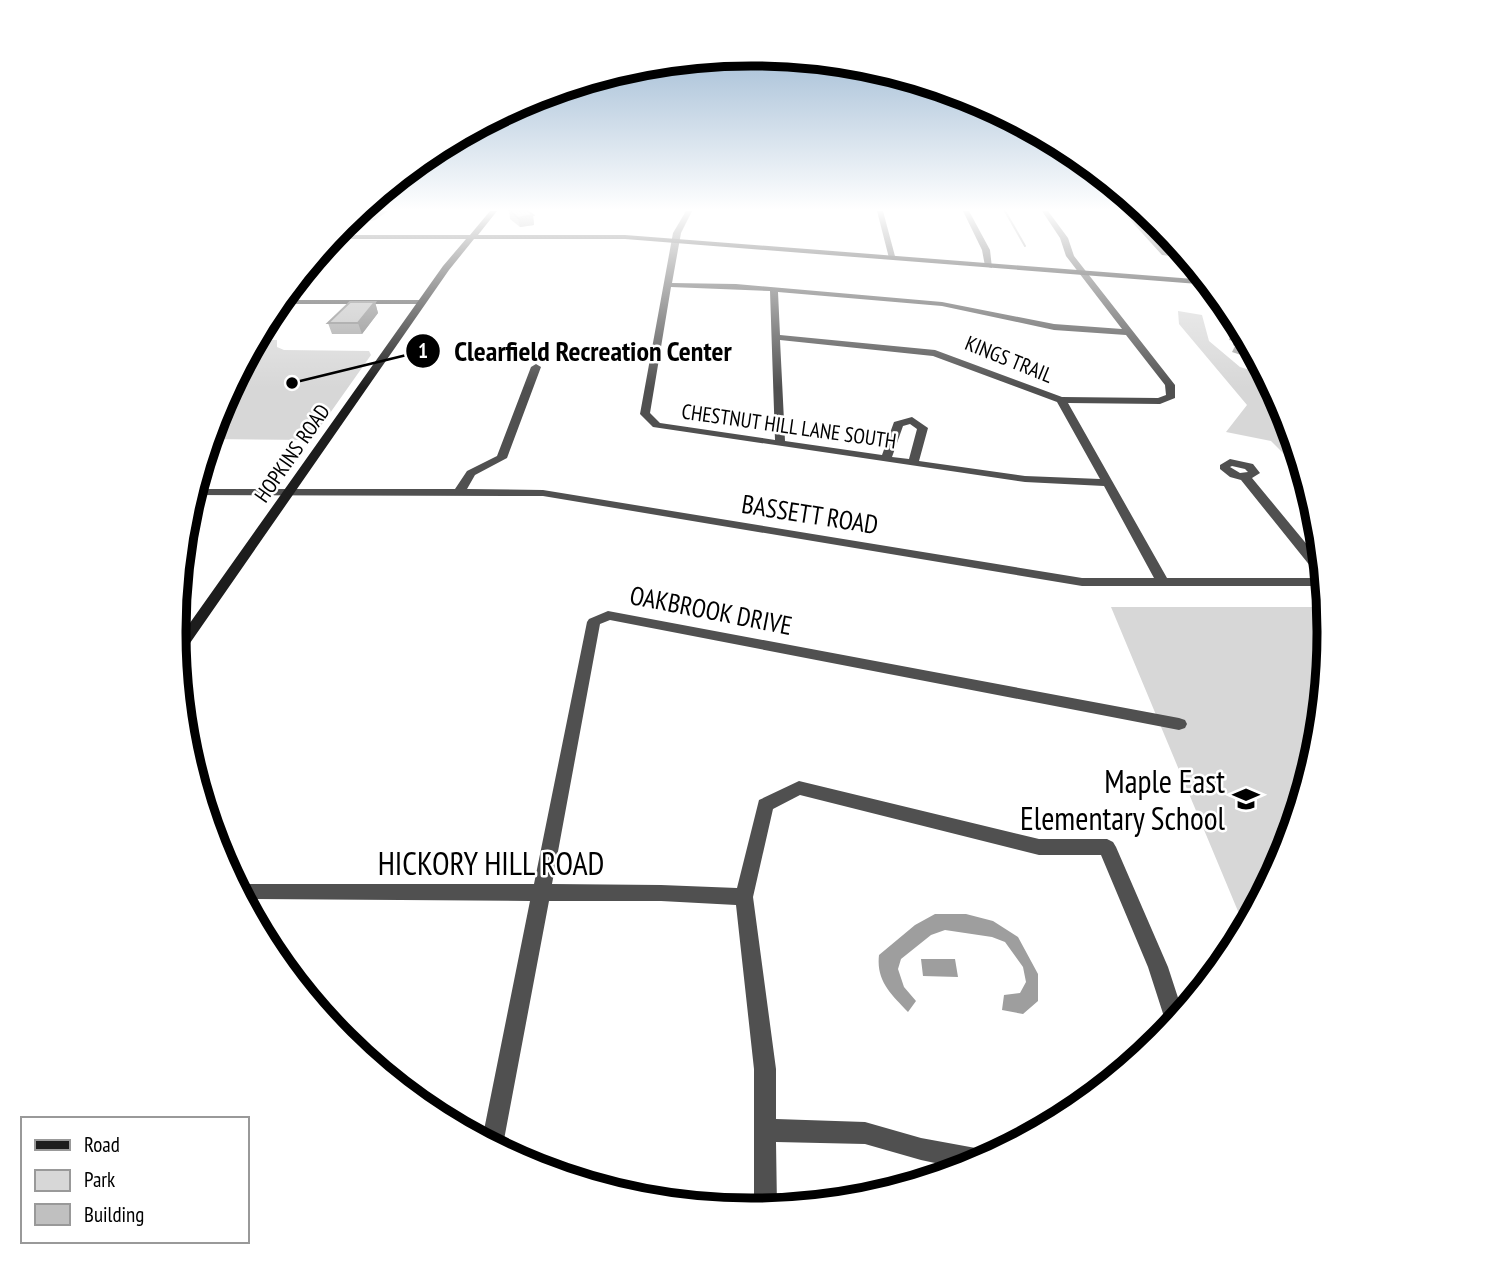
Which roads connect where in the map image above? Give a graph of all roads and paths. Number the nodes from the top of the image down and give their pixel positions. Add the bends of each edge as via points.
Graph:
1 (446, 270) edge
2 (670, 270) edge
3 (1042, 270) edge
4 (1080, 270) edge
5 (1082, 273) junction
6 (1195, 282) edge
7 (668, 285) junction
8 (774, 289) junction
9 (293, 302) edge
10 (422, 302) junction
11 (1128, 332) junction
12 (776, 337) junction
13 (536, 367) dead end
14 (1061, 400) junction
15 (780, 444) junction
16 (886, 459) junction
17 (914, 463) junction
18 (1245, 477) dead end
19 (1107, 483) junction
20 (460, 491) junction
21 (204, 492) edge
22 (288, 492) junction
23 (1312, 559) edge
24 (1163, 582) junction
25 (1315, 582) edge
26 (186, 638) edge
27 (1179, 724) dead end
28 (249, 891) edge
29 (542, 894) junction
30 (744, 897) junction
31 (1172, 1011) edge
32 (766, 1130) junction
33 (494, 1135) edge
34 (960, 1157) edge
35 (765, 1197) edge

1 - 10 street, HOPKINS ROAD
2 - 7 street, CHESTNUT HILL LANE SOUTH
3 - 5 street
4 - 5 street
5 - 6 street
5 - 11 street
7 - 8 street
7 - 15 street, CHESTNUT HILL LANE SOUTH via 647,418 663,427
8 - 11 street via 942,304 1054,327
8 - 12 street
9 - 10 street
10 - 22 street, HOPKINS ROAD
11 - 14 street via 1170,385 1171,396 1160,401
12 - 14 street, KINGS TRAIL via 935,352
12 - 15 street
13 - 20 street via 502,458 471,473
14 - 19 street, KINGS TRAIL
15 - 16 street, CHESTNUT HILL LANE SOUTH
16 - 17 street, CHESTNUT HILL LANE SOUTH
16 - 17 street via 898,424 912,420 923,428
17 - 19 street, CHESTNUT HILL LANE SOUTH via 1025,479
18 - 23 street
19 - 24 street, KINGS TRAIL
20 - 22 street, BASSETT ROAD
20 - 24 street, BASSETT ROAD via 543,493 1082,582
21 - 22 street, BASSETT ROAD
22 - 26 street, HOPKINS ROAD
24 - 25 street, BASSETT ROAD
27 - 29 street, OAKBROOK DRIVE via 608,615 594,622
28 - 29 street, HICKORY HILL ROAD
29 - 30 street, HICKORY HILL ROAD
29 - 33 street, OAKBROOK DRIVE
30 - 31 street via 765,805 799,788 1039,847 1107,847
30 - 32 street via 765,1069
32 - 34 street via 865,1133
32 - 35 street

